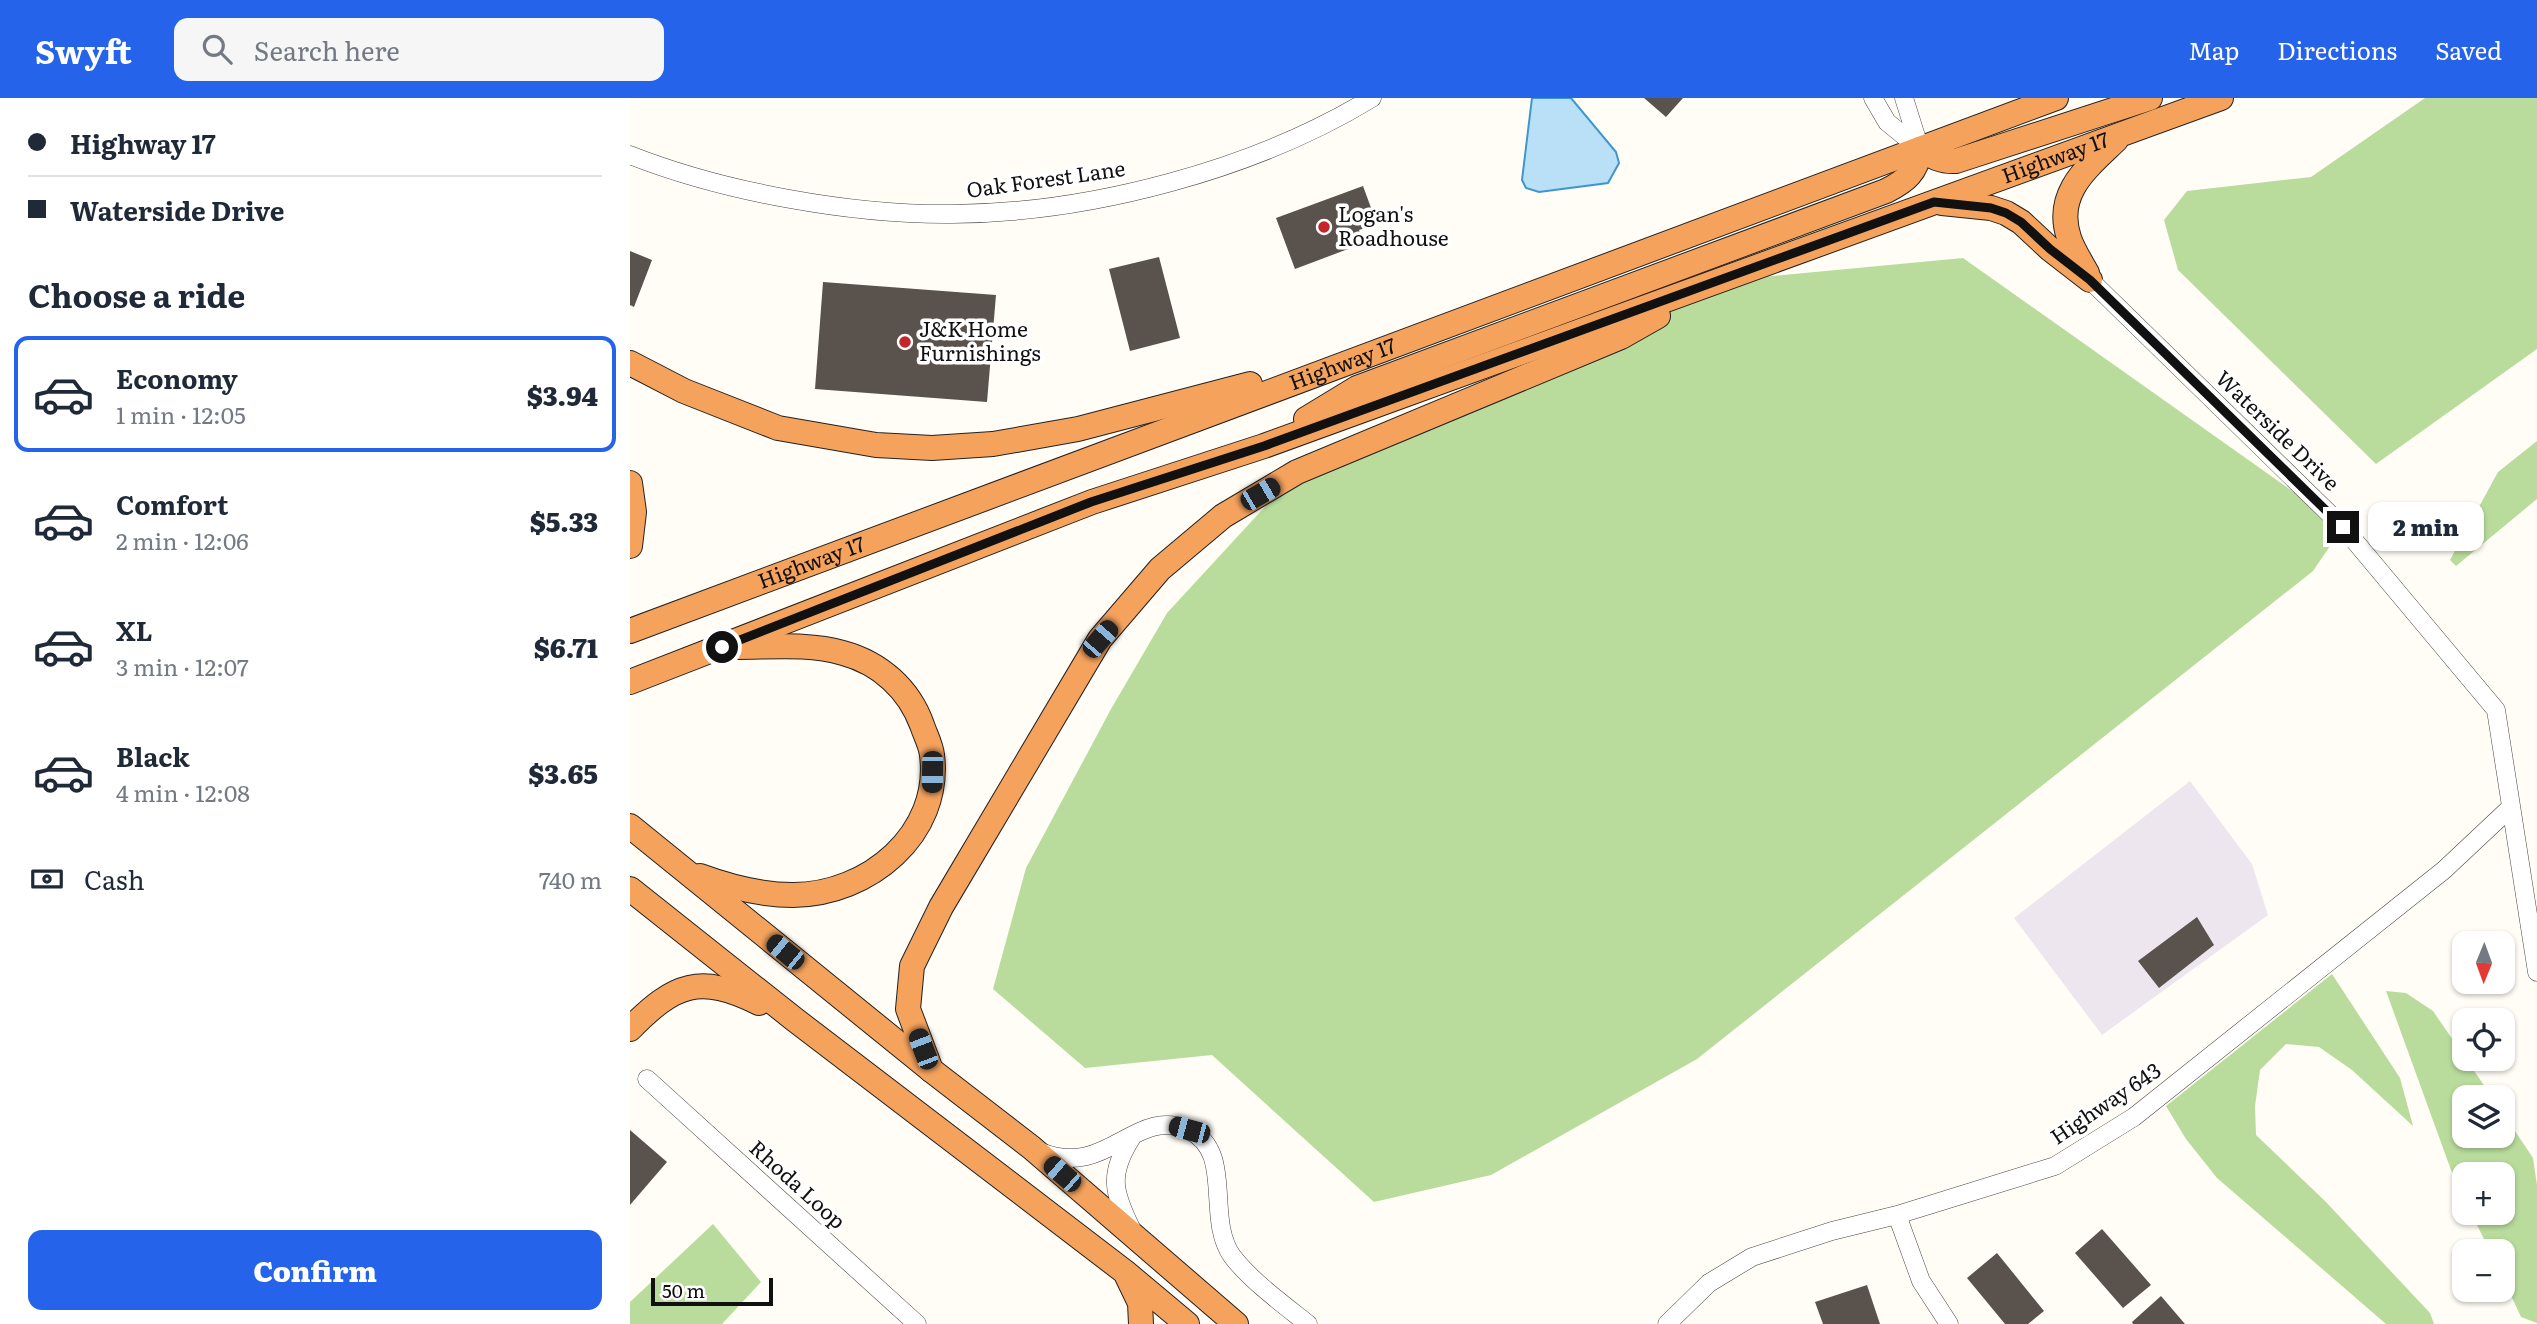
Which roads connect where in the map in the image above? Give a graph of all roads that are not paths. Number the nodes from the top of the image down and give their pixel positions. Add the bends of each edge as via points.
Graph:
1 (1372, 98) edge
2 (1873, 98) edge
3 (1904, 98) edge
4 (2056, 98) edge
5 (2150, 98) edge
6 (2221, 98) edge
7 (2122, 134) junction
8 (1920, 149) junction
9 (630, 155) edge
10 (1934, 202) junction
11 (2090, 280) junction
12 (1720, 281) junction
13 (1376, 352) junction
14 (630, 363) edge
15 (1264, 446) junction
16 (630, 483) edge
17 (630, 546) edge
18 (630, 631) edge
19 (722, 647) junction
20 (630, 682) edge
21 (2510, 807) junction
22 (630, 826) edge
23 (681, 868) junction
24 (630, 889) edge
25 (2537, 972) edge
26 (794, 1020) junction
27 (630, 1029) edge
28 (931, 1070) junction
29 (647, 1079) dead end
30 (1134, 1135) junction
31 (1032, 1148) junction
32 (1897, 1215) junction
33 (1135, 1237) junction
34 (1125, 1272) junction
35 (917, 1324) edge
36 (1141, 1324) edge
37 (1187, 1324) edge
38 (1236, 1324) edge
39 (1308, 1324) edge
40 (1667, 1324) edge
41 (1949, 1324) edge

1 - 9 street, Oak Forest Lane via 1302,135 1155,187 1017,210 951,215 803,202 729,186
2 - 8 street via 1887,122
3 - 8 street
4 - 8 highway, Highway 17
5 - 8 highway via 1956,161
6 - 7 highway, Highway 17
7 - 10 highway, Highway 17
7 - 11 highway via 2077,178 2068,199 2065,214 2070,239
8 - 13 highway, Highway 17
8 - 15 highway via 1910,176 1886,191 1357,388
10 - 11 highway via 2006,213
10 - 12 highway, Highway 17
11 - 21 street, Waterside Drive via 2343,527 2496,710
12 - 15 highway, Highway 17
12 - 28 highway via 1621,337 1297,472 1223,516 1160,569 1100,639 941,906 912,966 908,1009
13 - 14 highway via 1078,429 932,449 876,445 778,428 684,391
13 - 18 highway, Highway 17
15 - 19 highway, Highway 17 via 1091,502
16 - 17 highway via 634,512
19 - 20 highway, Highway 17
19 - 23 highway via 814,647 845,653 877,668 900,685 918,714 932,753 932,790 919,825 897,854 868,877 834,890 763,893 730,887
21 - 25 street, Waterside Drive
21 - 32 street, Highway 643 via 2444,870 2134,1117 2055,1166
22 - 23 highway
23 - 28 highway
24 - 26 highway
26 - 27 highway via 733,990 692,987 654,1004
26 - 34 highway
28 - 31 highway
29 - 35 street, Rhoda Loop
30 - 31 street via 1102,1153 1076,1159 1053,1157
30 - 33 street via 1119,1156 1116,1171 1119,1201
30 - 39 street via 1170,1125 1189,1130 1206,1142 1215,1161 1217,1209 1231,1255
31 - 33 highway
32 - 40 street, Highway 643 via 1752,1257 1709,1283
32 - 41 street via 1921,1281
33 - 38 highway
34 - 36 highway via 1140,1303
34 - 37 highway

